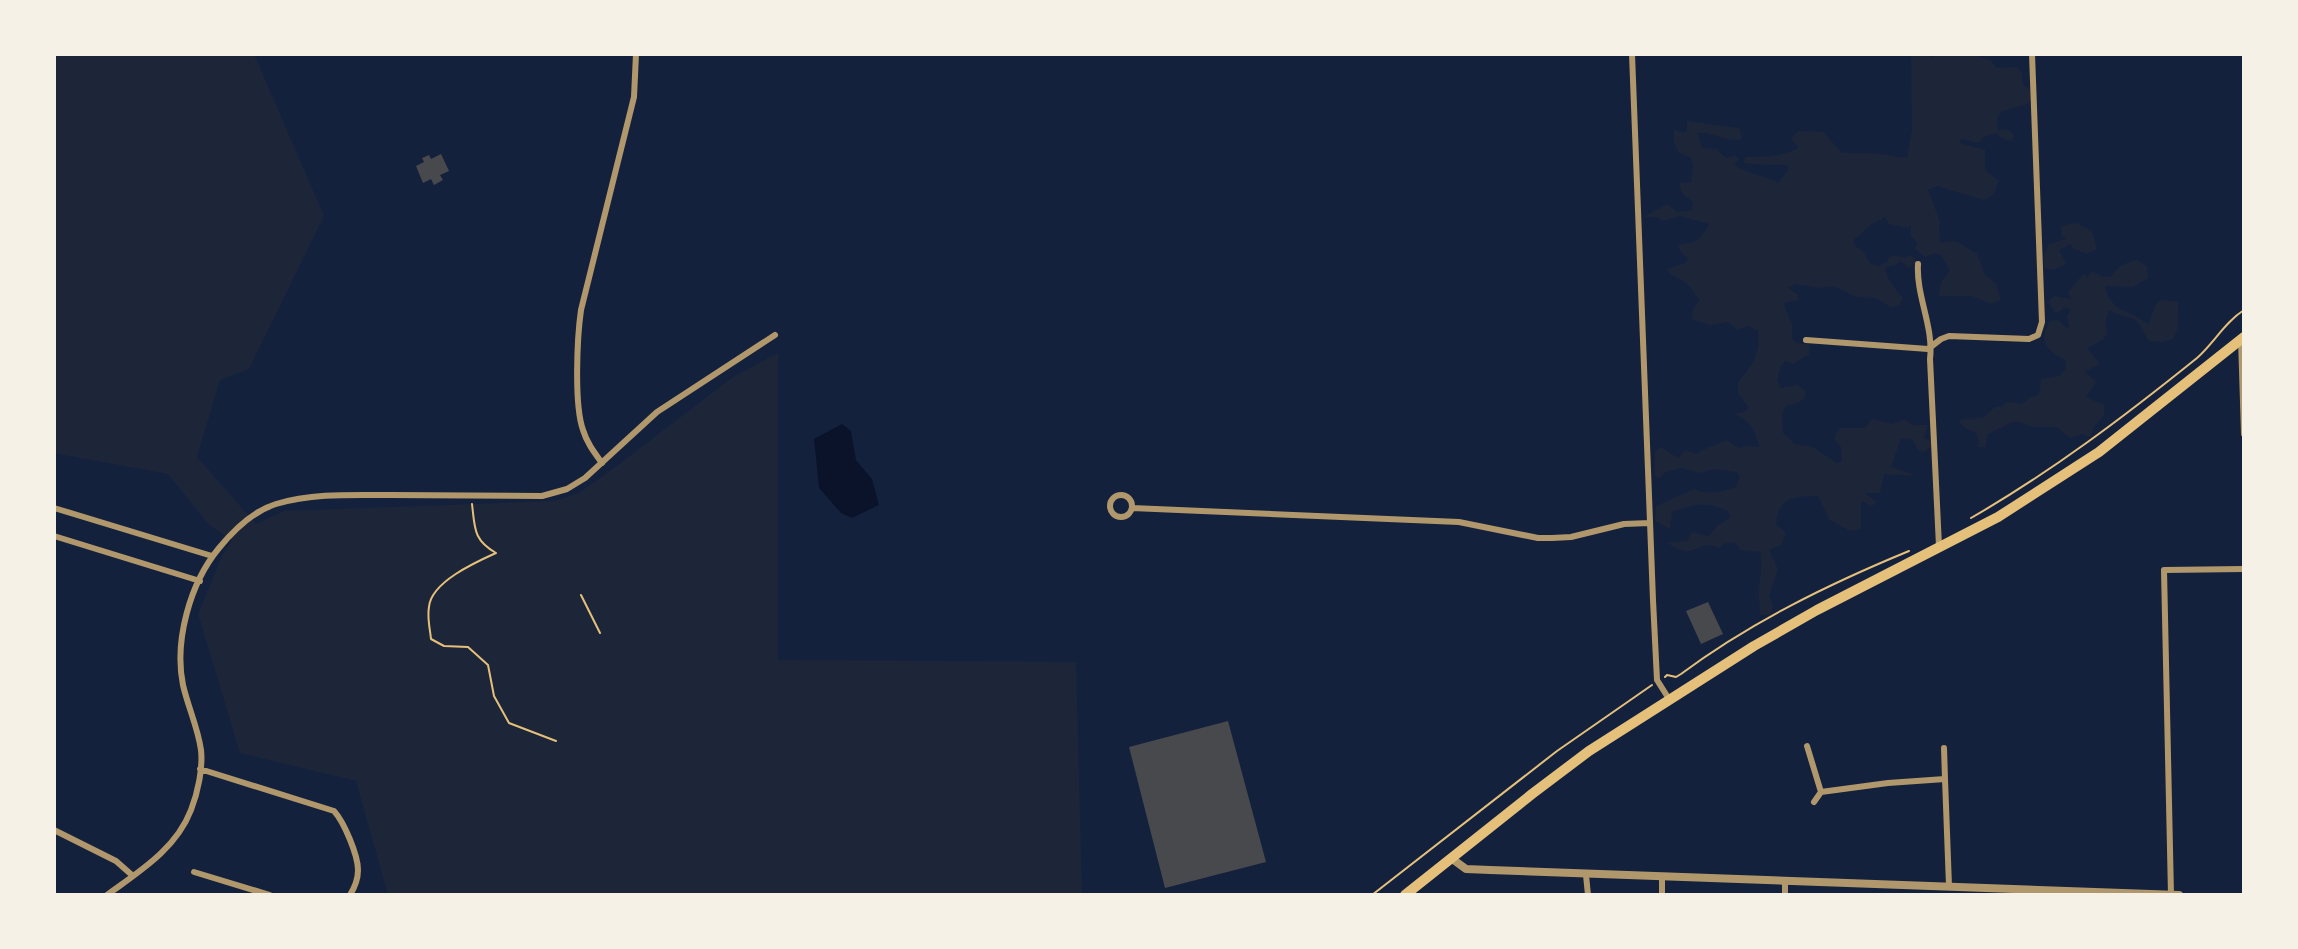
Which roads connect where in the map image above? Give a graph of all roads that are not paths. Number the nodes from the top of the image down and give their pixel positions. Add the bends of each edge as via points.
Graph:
1 (636, 54) edge
2 (1632, 54) edge
3 (2032, 54) edge
4 (1918, 264) dead end
5 (775, 335) dead end
6 (2242, 338) edge
7 (1806, 340) dead end
8 (1932, 347) junction
9 (2244, 434) edge
10 (602, 463) junction
11 (54, 508) edge
12 (1132, 508) dead end
13 (1650, 523) junction
14 (54, 536) edge
15 (1940, 548) junction
16 (212, 556) junction
17 (2244, 569) edge
18 (200, 581) junction
19 (1669, 699) junction
20 (1807, 746) dead end
21 (1944, 748) dead end
22 (200, 769) junction
23 (1945, 779) junction
24 (1821, 792) junction
25 (1814, 802) dead end
26 (54, 830) edge
27 (1451, 858) junction
28 (194, 872) dead end
29 (1586, 875) junction
30 (133, 876) junction
31 (1662, 878) junction
32 (1785, 881) junction
33 (1949, 886) junction
34 (107, 895) edge
35 (270, 895) edge
36 (350, 895) edge
37 (1405, 895) edge
38 (1588, 895) edge
39 (1662, 895) edge
40 (1785, 895) edge
41 (2171, 895) edge
42 (2179, 895) edge

1 - 10 street via 634,97 579,329 580,421
2 - 13 street
3 - 8 street via 2042,322 2038,335 1949,336
4 - 8 street
5 - 10 street via 657,412
6 - 9 street
6 - 15 main road via 2099,452
7 - 8 street
8 - 15 street
10 - 16 street via 567,489 542,496 329,495 272,505 247,520
11 - 16 street
12 - 13 street via 1459,522 1552,538
13 - 19 street via 1657,680
14 - 18 street
15 - 19 main road via 1817,610
16 - 18 street
17 - 41 street via 2164,570
18 - 22 street via 185,615 181,641 183,682 201,750
19 - 27 main road via 1589,751
20 - 24 street
21 - 23 street
22 - 30 street via 191,809 176,836
22 - 36 street via 334,811 358,865
23 - 24 street
23 - 33 street
24 - 25 street
26 - 30 street via 116,861
27 - 29 street via 1466,869
27 - 37 main road
28 - 35 street
29 - 31 street
29 - 38 street
30 - 34 street
31 - 32 street
31 - 39 street
32 - 33 street
32 - 40 street
33 - 41 street
41 - 42 street

